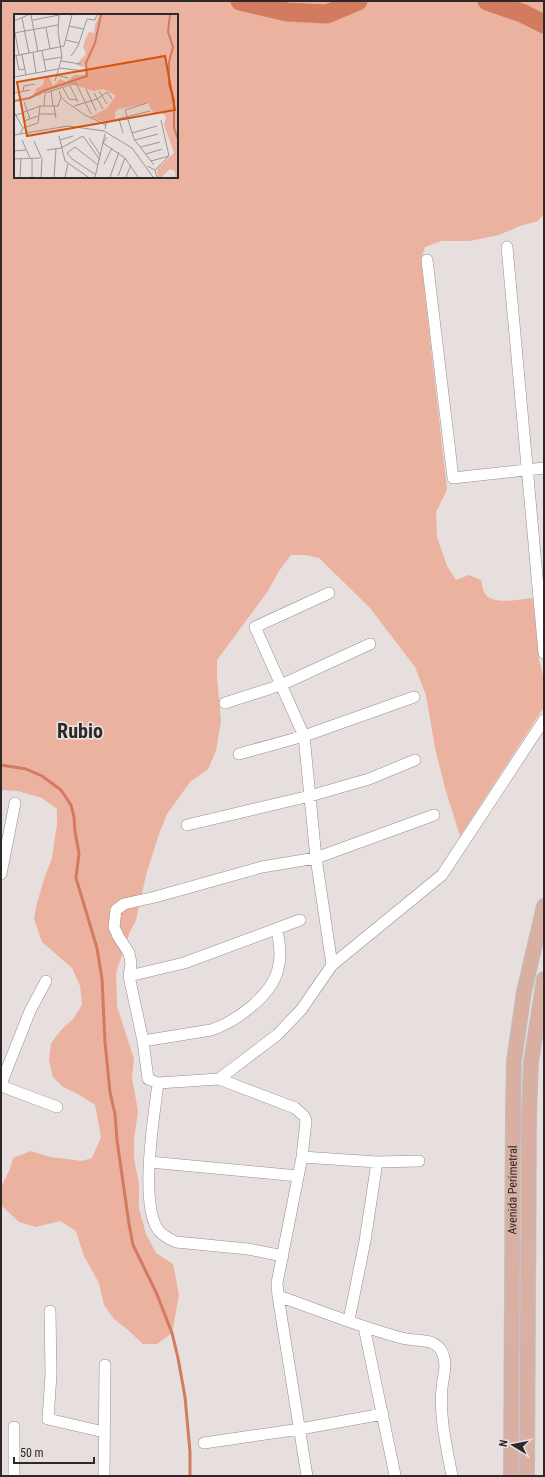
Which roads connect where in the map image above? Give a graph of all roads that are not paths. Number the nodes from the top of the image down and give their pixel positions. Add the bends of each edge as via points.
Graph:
1 (507, 247) dead end
2 (427, 260) dead end
3 (544, 468) edge
4 (527, 470) junction
5 (539, 554) edge
6 (329, 593) dead end
7 (370, 644) dead end
8 (544, 649) edge
9 (281, 685) junction
10 (414, 697) dead end
11 (226, 703) dead end
12 (544, 720) edge
13 (304, 736) junction
14 (239, 754) dead end
15 (415, 760) dead end
16 (310, 796) junction
17 (16, 803) dead end
18 (434, 815) dead end
19 (187, 825) dead end
20 (316, 858) junction
21 (1, 874) edge
22 (544, 906) edge
23 (300, 920) dead end
24 (276, 929) junction
25 (332, 965) junction
26 (129, 976) junction
27 (544, 979) edge
28 (46, 981) dead end
29 (143, 1041) junction
30 (220, 1080) junction
31 (158, 1083) junction
32 (1, 1085) edge
33 (58, 1107) dead end
34 (302, 1157) junction
35 (419, 1161) dead end
36 (150, 1162) junction
37 (377, 1162) junction
38 (298, 1176) junction
39 (283, 1256) junction
40 (278, 1296) junction
41 (50, 1312) dead end
42 (349, 1320) junction
43 (364, 1327) junction
44 (105, 1365) dead end
45 (383, 1414) junction
46 (14, 1427) dead end
47 (300, 1429) junction
48 (104, 1432) junction
49 (204, 1443) dead end
50 (395, 1475) dead end
51 (14, 1476) edge
52 (104, 1476) edge
53 (307, 1476) edge
54 (452, 1476) edge
55 (511, 1476) edge
56 (527, 1476) edge

1 - 4 street
2 - 4 street via 453,478
3 - 4 street
4 - 5 street
5 - 8 street
6 - 9 street via 255,628
7 - 9 street
9 - 11 street
9 - 13 street
10 - 13 street
12 - 25 street via 442,875
13 - 14 street
13 - 16 street
15 - 16 street via 369,779
16 - 19 street
16 - 20 street
17 - 21 street
18 - 20 street
20 - 25 street
20 - 26 street via 262,867 124,904 116,910 114,927 129,953
22 - 55 main road, Avenida Perimetral via 524,992 514,1061
23 - 24 street
24 - 26 street via 184,963
24 - 29 street via 281,952 278,971 258,1002 221,1027
25 - 30 street via 301,1010 277,1036
26 - 29 street
27 - 56 main road, Avenida Perimetral via 531,1062 529,1113
28 - 32 street via 30,1011
29 - 31 street via 148,1079
30 - 31 street
30 - 34 street via 300,1112 306,1121
31 - 36 street
32 - 33 street
34 - 37 street
34 - 38 street
35 - 37 street
36 - 38 street
36 - 39 street via 151,1216 158,1230 166,1237 176,1242 248,1249
37 - 42 street
38 - 39 street
39 - 40 street via 277,1283
40 - 42 street
40 - 47 street
41 - 48 street via 51,1374 48,1418
42 - 43 street
43 - 45 street
43 - 54 street via 404,1339 422,1340 437,1345 443,1353 445,1367 442,1411
44 - 48 street
45 - 47 street
45 - 50 street
46 - 51 street
47 - 49 street
47 - 53 street
48 - 52 street

